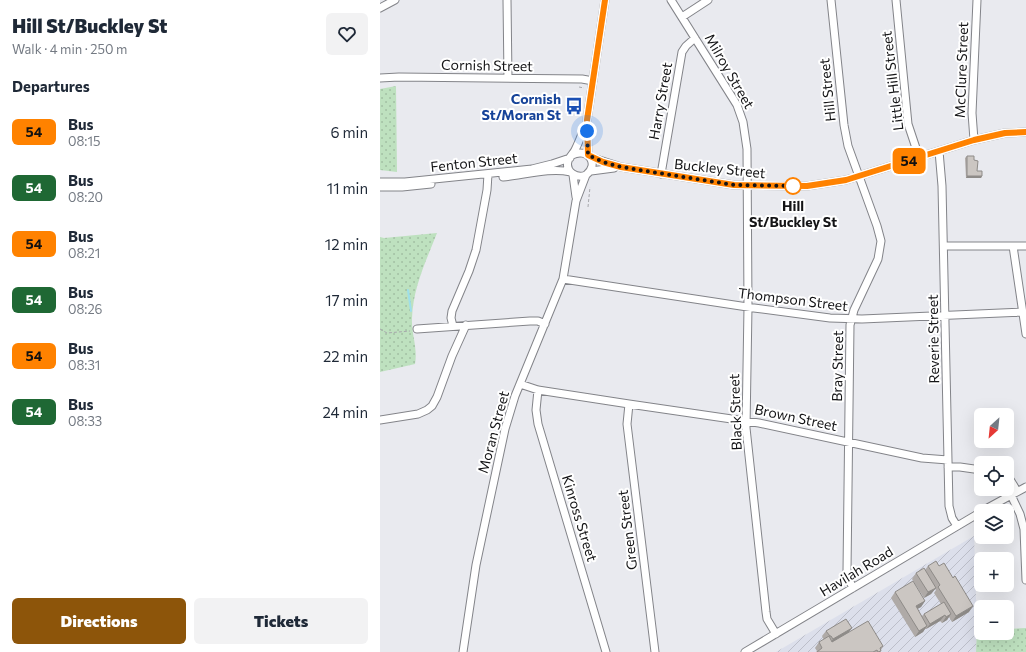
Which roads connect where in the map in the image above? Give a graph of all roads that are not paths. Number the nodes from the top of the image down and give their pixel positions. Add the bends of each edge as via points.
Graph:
1 (395, 0) edge
2 (507, 0) edge
3 (605, 0) edge
4 (671, 0) edge
5 (708, 0) edge
6 (831, 0) edge
7 (896, 0) edge
8 (977, 0) edge
9 (380, 8) edge
10 (682, 17) junction
11 (696, 38) junction
12 (380, 78) edge
13 (508, 78) junction
14 (593, 81) junction
15 (587, 120) junction
16 (1026, 132) edge
17 (974, 140) junction
18 (939, 151) junction
19 (571, 156) junction
20 (589, 156) junction
21 (919, 157) junction
22 (621, 167) junction
23 (572, 173) junction
24 (588, 173) junction
25 (661, 174) junction
26 (488, 176) junction
27 (858, 176) junction
28 (380, 182) edge
29 (380, 186) edge
30 (747, 186) junction
31 (576, 201) junction
32 (944, 246) junction
33 (1013, 246) junction
34 (1026, 246) edge
35 (563, 279) junction
36 (748, 308) junction
37 (1022, 312) junction
38 (945, 315) junction
39 (851, 319) junction
40 (545, 324) junction
41 (466, 325) junction
42 (453, 326) junction
43 (417, 328) road end
44 (1026, 334) edge
45 (520, 384) junction
46 (538, 390) junction
47 (629, 404) junction
48 (380, 420) edge
49 (746, 420) junction
50 (849, 442) junction
51 (948, 464) junction
52 (974, 469) edge
53 (1026, 487) edge
54 (1014, 493) joint
55 (1009, 496) edge
56 (994, 504) edge
57 (974, 516) edge
58 (957, 526) junction
59 (1026, 580) edge
60 (852, 588) junction
61 (776, 634) junction
62 (463, 652) edge
63 (606, 652) edge
64 (655, 652) edge
65 (745, 652) edge

1 - 9 street
2 - 13 street
3 - 14 street
4 - 10 street, Milroy Street
5 - 10 street
6 - 27 street, Hill Street via 844,125
7 - 21 street, Little Hill Street via 908,124
8 - 17 street, McClure Street via 972,113
10 - 11 street, Milroy Street
11 - 25 street, Harry Street via 682,52
11 - 30 street, Milroy Street via 732,96 740,114 746,140
12 - 13 street, Cornish Street
13 - 14 street, Cornish Street
14 - 15 street
15 - 19 street
15 - 20 street
16 - 17 street, Buckley Street via 1005,133
17 - 18 street, Buckley Street
18 - 21 street, Buckley Street
18 - 32 street, Reverie Street
19 - 20 street via 580,152
19 - 23 street via 568,165
19 - 26 street, Fenton Street via 540,168
20 - 22 street, Buckley Street
20 - 24 street via 592,164
21 - 27 street, Buckley Street
22 - 24 street, Buckley Street via 604,168
22 - 25 street, Buckley Street
23 - 24 street via 580,177
23 - 26 street, Fenton Street via 560,170
23 - 31 street, Moran Street
24 - 31 street, Moran Street
25 - 30 street, Buckley Street
26 - 28 street, Fenton Street
26 - 29 street, Fenton Street via 407,187
26 - 42 street via 479,237 469,271 452,311
27 - 30 street, Buckley Street via 834,183 807,186
27 - 39 street, Bray Street via 877,226 880,249
30 - 36 street, Black Street
31 - 35 street, Moran Street
32 - 33 street
32 - 38 street, Reverie Street
33 - 34 street
33 - 37 street
35 - 36 street, Thompson Street
35 - 40 street, Moran Street
36 - 39 street, Thompson Street
36 - 49 street, Black Street
37 - 38 street, Thompson Street
37 - 44 street
38 - 39 street, Thompson Street
38 - 51 street, Reverie Street
39 - 50 street, Bray Street
40 - 41 street via 530,321
40 - 45 street, Moran Street
41 - 42 street
41 - 48 street via 432,406 418,414
42 - 43 street
45 - 46 street, Brown Street
45 - 62 street, Moran Street via 502,442 476,565
46 - 47 street, Brown Street
46 - 63 street, Kinross Street via 538,424
47 - 49 street, Brown Street
47 - 64 street, Green Street via 627,424
49 - 50 street, Brown Street
49 - 61 street, Black Street via 766,612
50 - 51 street, Brown Street
50 - 60 street, Bray Street via 846,571
51 - 52 street, Brown Street
51 - 58 street, Reverie Street via 949,506
53 - 54 street, Havilah Road
54 - 59 street via 1024,528
55 - 56 street, Havilah Road
57 - 58 street, Havilah Road
58 - 60 street, Havilah Road
60 - 61 street, Havilah Road
61 - 65 street, Havilah Road

